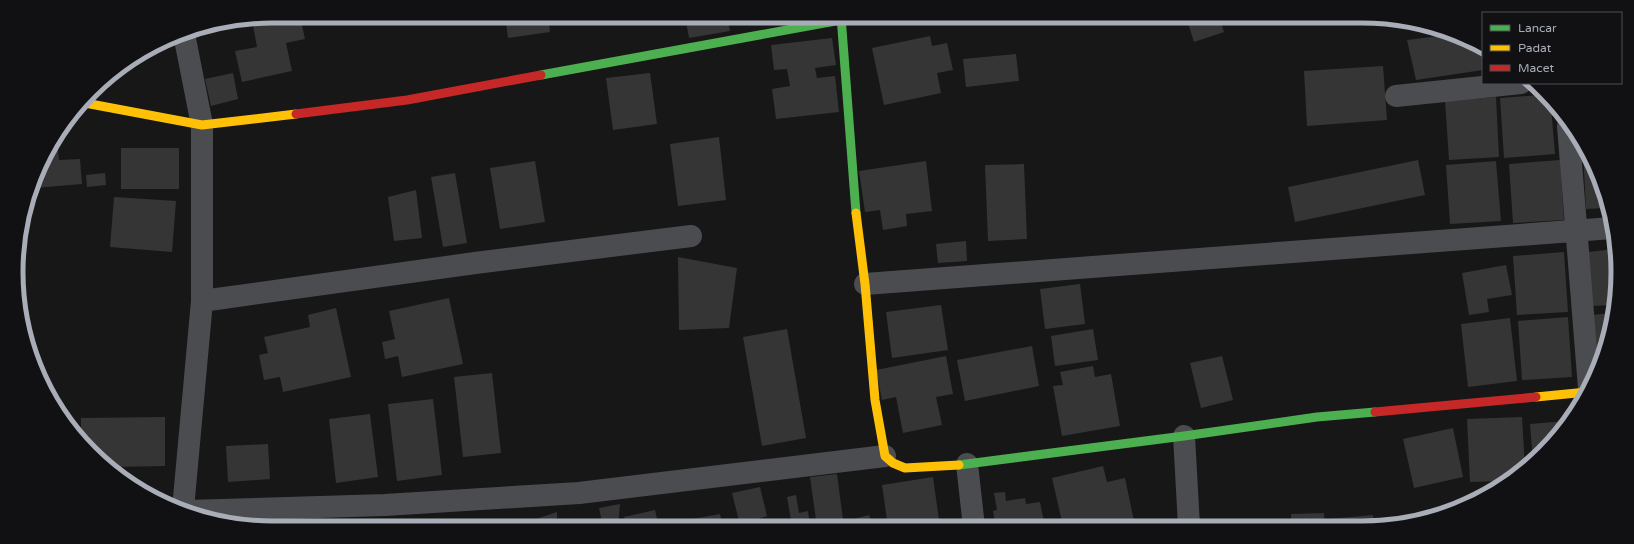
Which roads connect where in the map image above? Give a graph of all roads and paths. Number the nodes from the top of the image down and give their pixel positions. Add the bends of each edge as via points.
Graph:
1 (816, 23) edge
2 (841, 23) edge
3 (185, 39) edge
4 (1511, 84) edge
5 (1396, 96) dead end
6 (89, 104) edge
7 (202, 126) junction
8 (1569, 133) edge
9 (1607, 228) edge
10 (1576, 231) junction
11 (690, 236) dead end
12 (865, 284) junction
13 (202, 301) junction
14 (1588, 376) edge
15 (1580, 393) edge
16 (1184, 436) junction
17 (885, 456) junction
18 (967, 464) junction
19 (183, 505) edge
20 (200, 511) edge
21 (973, 521) edge
22 (1189, 521) edge

1 - 7 street via 605,65 407,100
2 - 12 street via 856,219
3 - 7 street
4 - 5 street
6 - 7 street
7 - 13 street
8 - 10 street
9 - 10 street
10 - 12 street
10 - 14 street
11 - 13 street via 476,262
12 - 17 street via 875,400
13 - 19 street
15 - 16 street via 1317,417
16 - 18 street
16 - 22 street
17 - 18 street via 892,463 906,468
17 - 20 street via 579,493 385,505
18 - 21 street

